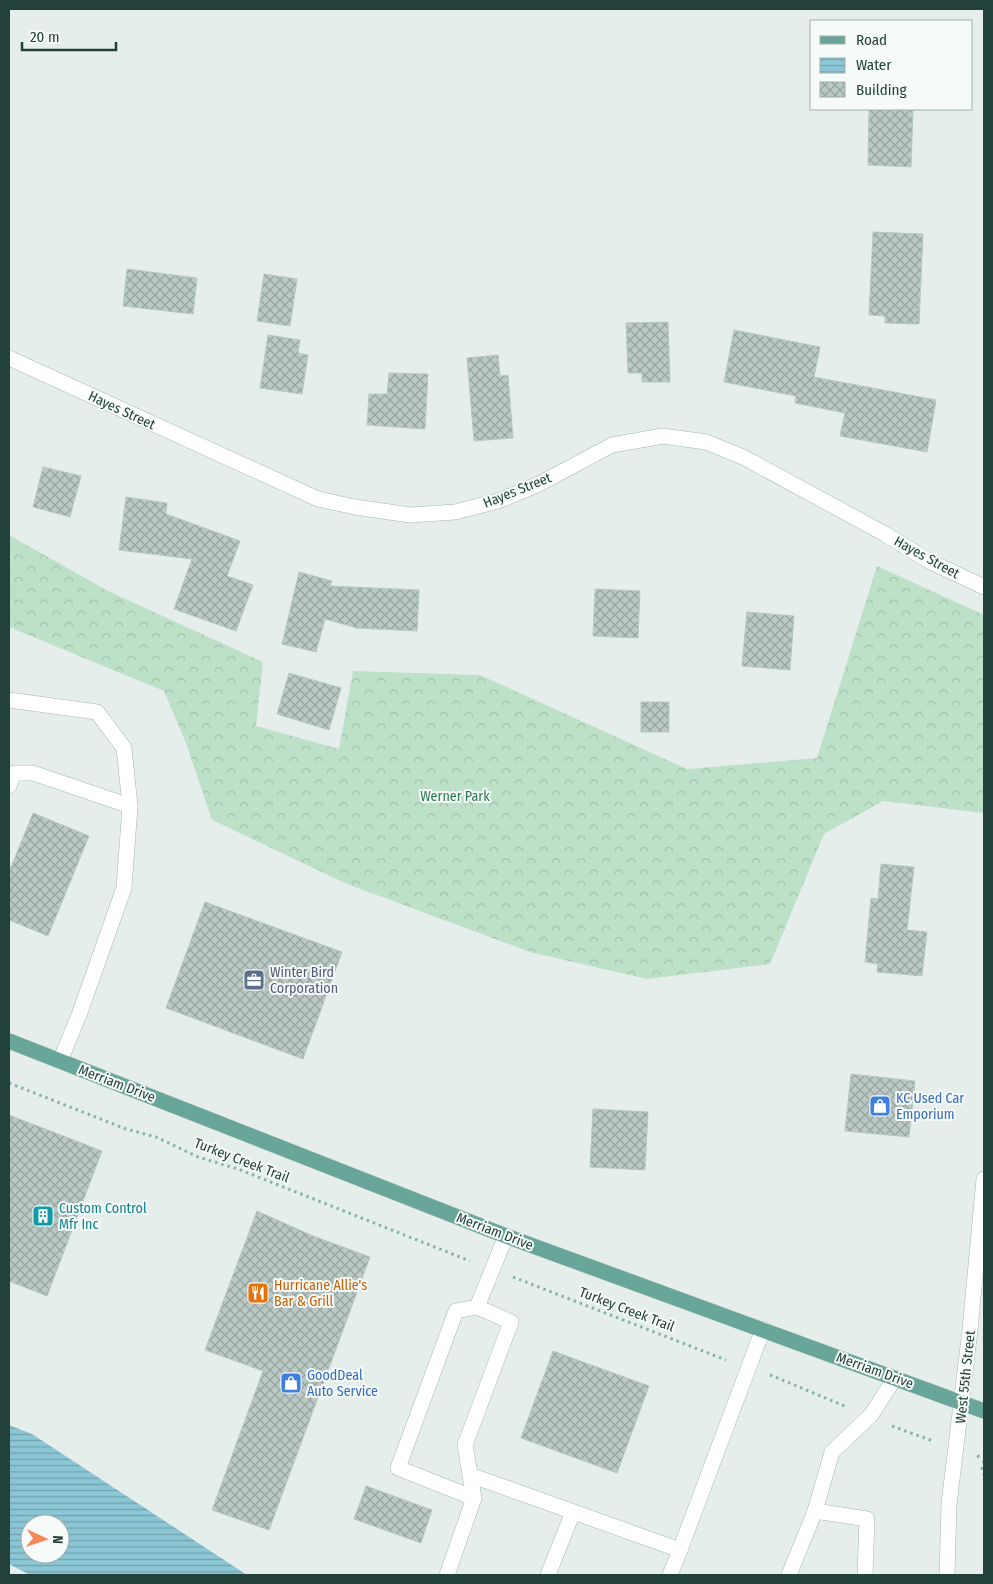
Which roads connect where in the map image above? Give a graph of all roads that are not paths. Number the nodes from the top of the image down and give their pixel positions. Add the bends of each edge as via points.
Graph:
1 (9, 358) edge
2 (984, 587) edge
3 (9, 700) edge
4 (9, 786) edge
5 (130, 806) junction
6 (9, 1041) edge
7 (60, 1061) junction
8 (984, 1178) edge
9 (506, 1236) junction
10 (476, 1307) junction
11 (763, 1329) junction
12 (895, 1378) junction
13 (961, 1402) junction
14 (984, 1411) edge
15 (470, 1475) junction
16 (474, 1498) junction
17 (815, 1511) junction
18 (572, 1512) junction
19 (680, 1550) junction
20 (447, 1575) edge
21 (548, 1575) edge
22 (670, 1575) edge
23 (789, 1575) edge
24 (865, 1575) edge
25 (947, 1575) edge

1 - 2 street, Hayes Street via 318,499 355,508 410,515 455,512 498,501 539,484 612,446 664,436 706,442 744,457 928,561
3 - 5 street via 97,712 124,748
4 - 5 street via 14,773 33,773
5 - 7 street via 124,888
6 - 7 main road, Merriam Drive
7 - 9 main road, Merriam Drive
8 - 13 street, West 55th Street
9 - 10 street
9 - 11 main road, Merriam Drive
10 - 15 street via 511,1322 464,1445
10 - 16 street via 456,1311 398,1468
11 - 12 main road, Merriam Drive
11 - 19 street
12 - 13 main road, Merriam Drive
12 - 17 street via 871,1416 832,1452
13 - 14 main road, Merriam Drive
13 - 25 street, West 55th Street via 949,1504
15 - 16 street
15 - 18 street
16 - 20 street
17 - 23 street
17 - 24 street via 867,1519
18 - 19 street
18 - 21 street
19 - 22 street

